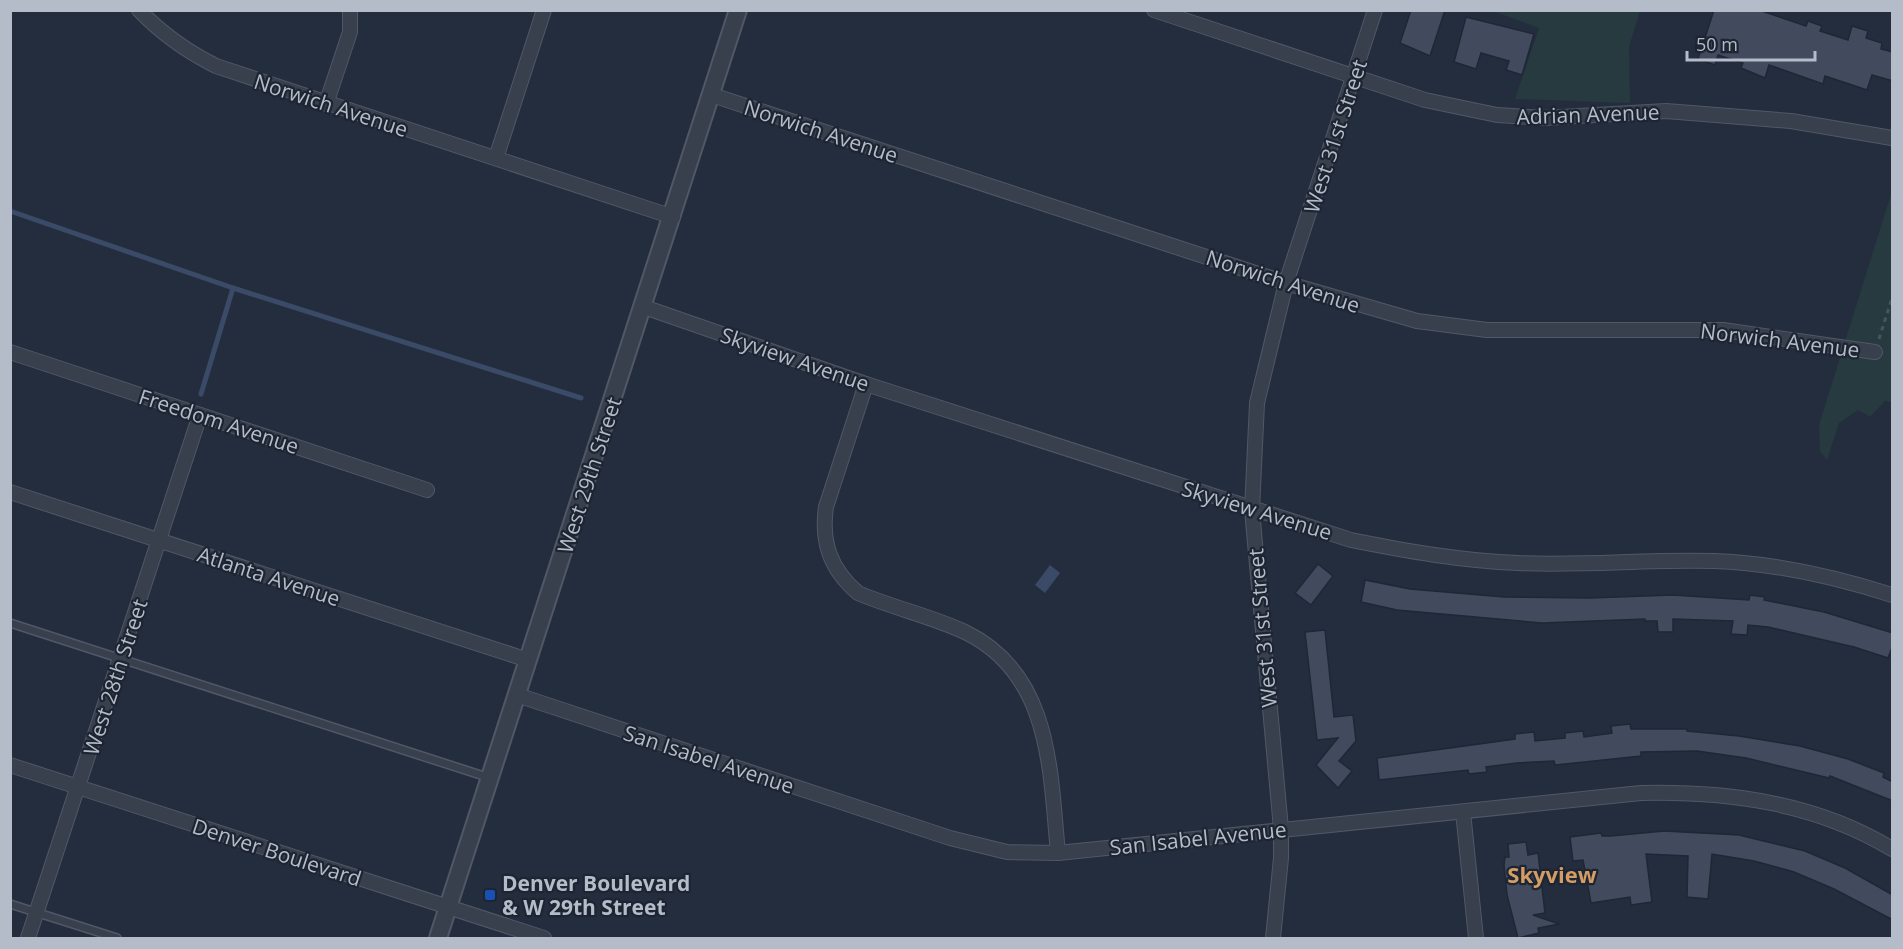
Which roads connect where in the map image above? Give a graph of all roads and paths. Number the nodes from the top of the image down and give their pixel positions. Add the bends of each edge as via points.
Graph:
1 (139, 10) edge
2 (351, 10) edge
3 (544, 10) edge
4 (738, 10) edge
5 (1154, 10) edge
6 (1375, 10) edge
7 (1355, 77) junction
8 (712, 95) junction
9 (327, 104) junction
10 (1893, 138) edge
11 (496, 158) junction
12 (673, 218) junction
13 (1286, 283) junction
14 (1893, 298) edge
15 (644, 307) junction
16 (10, 352) edge
17 (1875, 352) joint
18 (866, 384) junction
19 (200, 415) junction
20 (427, 490) dead end
21 (10, 492) edge
22 (1252, 510) junction
23 (160, 540) junction
24 (1893, 596) edge
25 (10, 623) edge
26 (121, 659) junction
27 (528, 660) junction
28 (517, 695) junction
29 (10, 765) edge
30 (490, 778) junction
31 (79, 787) junction
32 (1463, 812) junction
33 (1281, 830) junction
34 (1893, 849) edge
35 (1058, 853) junction
36 (10, 904) edge
37 (448, 908) junction
38 (37, 913) junction
39 (28, 939) edge
40 (117, 939) edge
41 (438, 939) edge
42 (544, 939) edge
43 (1273, 939) edge
44 (1476, 939) edge

1 - 9 street, Norwich Avenue via 164,34 207,62
2 - 9 street via 351,32
3 - 11 street
4 - 8 street, West 29th Street
5 - 7 street, Adrian Avenue
6 - 7 street, West 31st Street
7 - 10 street, Adrian Avenue via 1425,100 1497,115 1544,118 1666,111 1791,121
7 - 13 street, West 31st Street
8 - 12 street, West 29th Street
8 - 13 street, Norwich Avenue
9 - 11 street, Norwich Avenue
11 - 12 street, Norwich Avenue
12 - 15 street, West 29th Street
13 - 17 street, Norwich Avenue via 1416,321 1487,330 1723,330
13 - 22 street, West 31st Street via 1257,403
14 - 17 path
15 - 18 street, Skyview Avenue
15 - 27 street, West 29th Street
16 - 19 street, Freedom Avenue
18 - 22 street, Skyview Avenue
18 - 35 street via 826,507 825,544 833,565 858,592 968,633 1007,663 1023,684 1044,734
19 - 20 street, Freedom Avenue
19 - 23 street, West 28th Street
21 - 23 street, Atlanta Avenue
22 - 24 street, Skyview Avenue via 1351,540 1414,552 1517,563 1681,561 1757,565 1815,575
22 - 33 street, West 31st Street
23 - 26 street, West 28th Street
23 - 27 street, Atlanta Avenue
25 - 26 lane
26 - 30 lane
26 - 31 street, West 28th Street
27 - 28 street, West 29th Street
28 - 30 street, West 29th Street
28 - 35 street, San Isabel Avenue via 979,847
29 - 31 street, Denver Boulevard
30 - 37 street, West 29th Street
31 - 37 street, Denver Boulevard
31 - 38 street, West 28th Street
32 - 33 street, San Isabel Avenue
32 - 34 street, San Isabel Avenue via 1641,792 1696,792 1791,806
32 - 44 street
33 - 35 street, San Isabel Avenue
33 - 43 street, West 31st Street
36 - 38 lane
37 - 41 street, West 29th Street
37 - 42 street, Denver Boulevard
38 - 39 street, West 28th Street
38 - 40 lane

